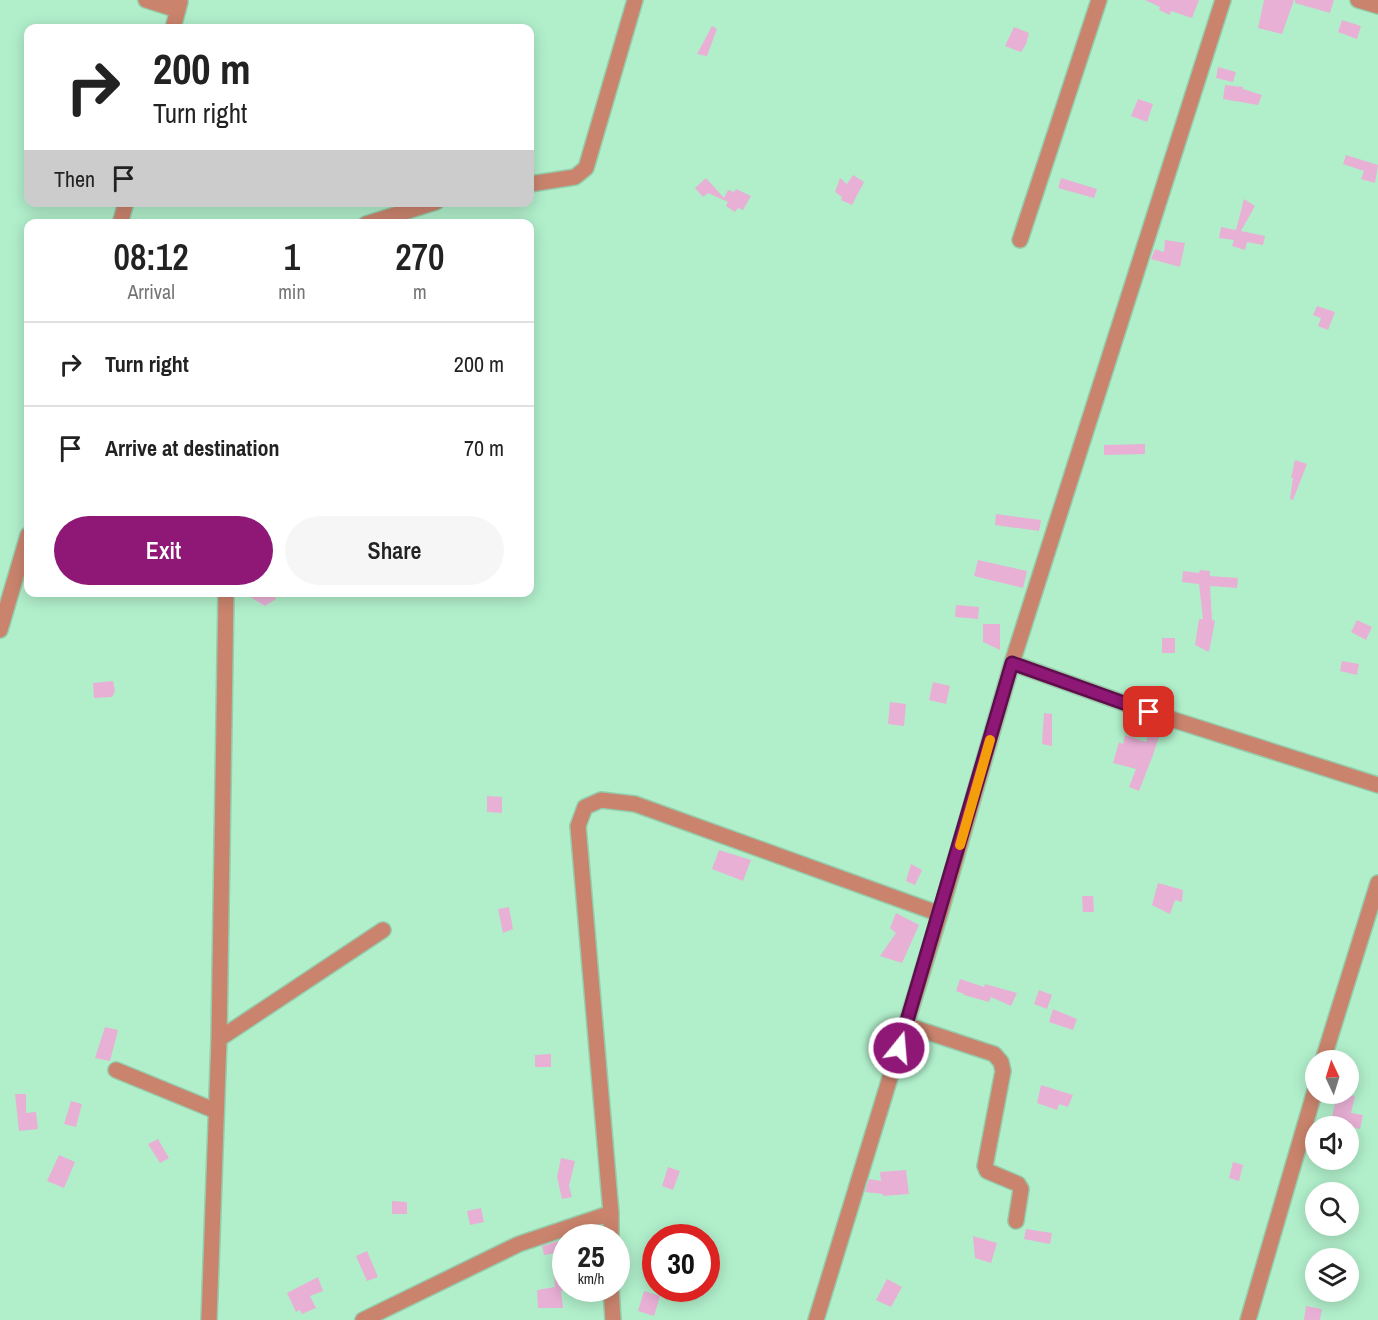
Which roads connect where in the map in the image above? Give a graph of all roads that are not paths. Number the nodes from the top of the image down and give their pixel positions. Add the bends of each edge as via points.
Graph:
1 (147, 0) edge
2 (635, 0) edge
3 (1099, 0) edge
4 (1223, 0) edge
5 (1358, 0) edge
6 (179, 5) edge
7 (1378, 6) edge
8 (174, 24) edge
9 (534, 183) edge
10 (420, 207) edge
11 (382, 219) edge
12 (1020, 240) dead end
13 (24, 549) edge
14 (226, 597) edge
15 (0, 630) edge
16 (1012, 663) junction
17 (1378, 785) edge
18 (1378, 883) edge
19 (940, 914) junction
20 (383, 930) dead end
21 (906, 1025) junction
22 (219, 1039) junction
23 (1326, 1050) edge
24 (116, 1070) dead end
25 (1311, 1104) edge
26 (216, 1111) junction
27 (610, 1214) junction
28 (1016, 1221) dead end
29 (610, 1224) edge
30 (612, 1302) edge
31 (209, 1320) edge
32 (363, 1320) edge
33 (613, 1320) edge
34 (816, 1320) edge
35 (1248, 1320) edge

1 - 6 street
2 - 9 street via 586,168 575,177
3 - 12 street
4 - 16 street
5 - 7 street
6 - 8 street
10 - 11 street
13 - 15 street
14 - 22 street
16 - 17 street via 1149,712
16 - 19 street
18 - 23 street
19 - 21 street
19 - 27 street via 635,804 601,800 585,807 578,826
20 - 22 street
21 - 28 street via 994,1054 1001,1062 1003,1071 985,1166 987,1171 1018,1184 1021,1189
21 - 34 street
22 - 26 street
24 - 26 street
25 - 35 street
26 - 31 street
27 - 29 street
27 - 32 street via 519,1244
30 - 33 street

